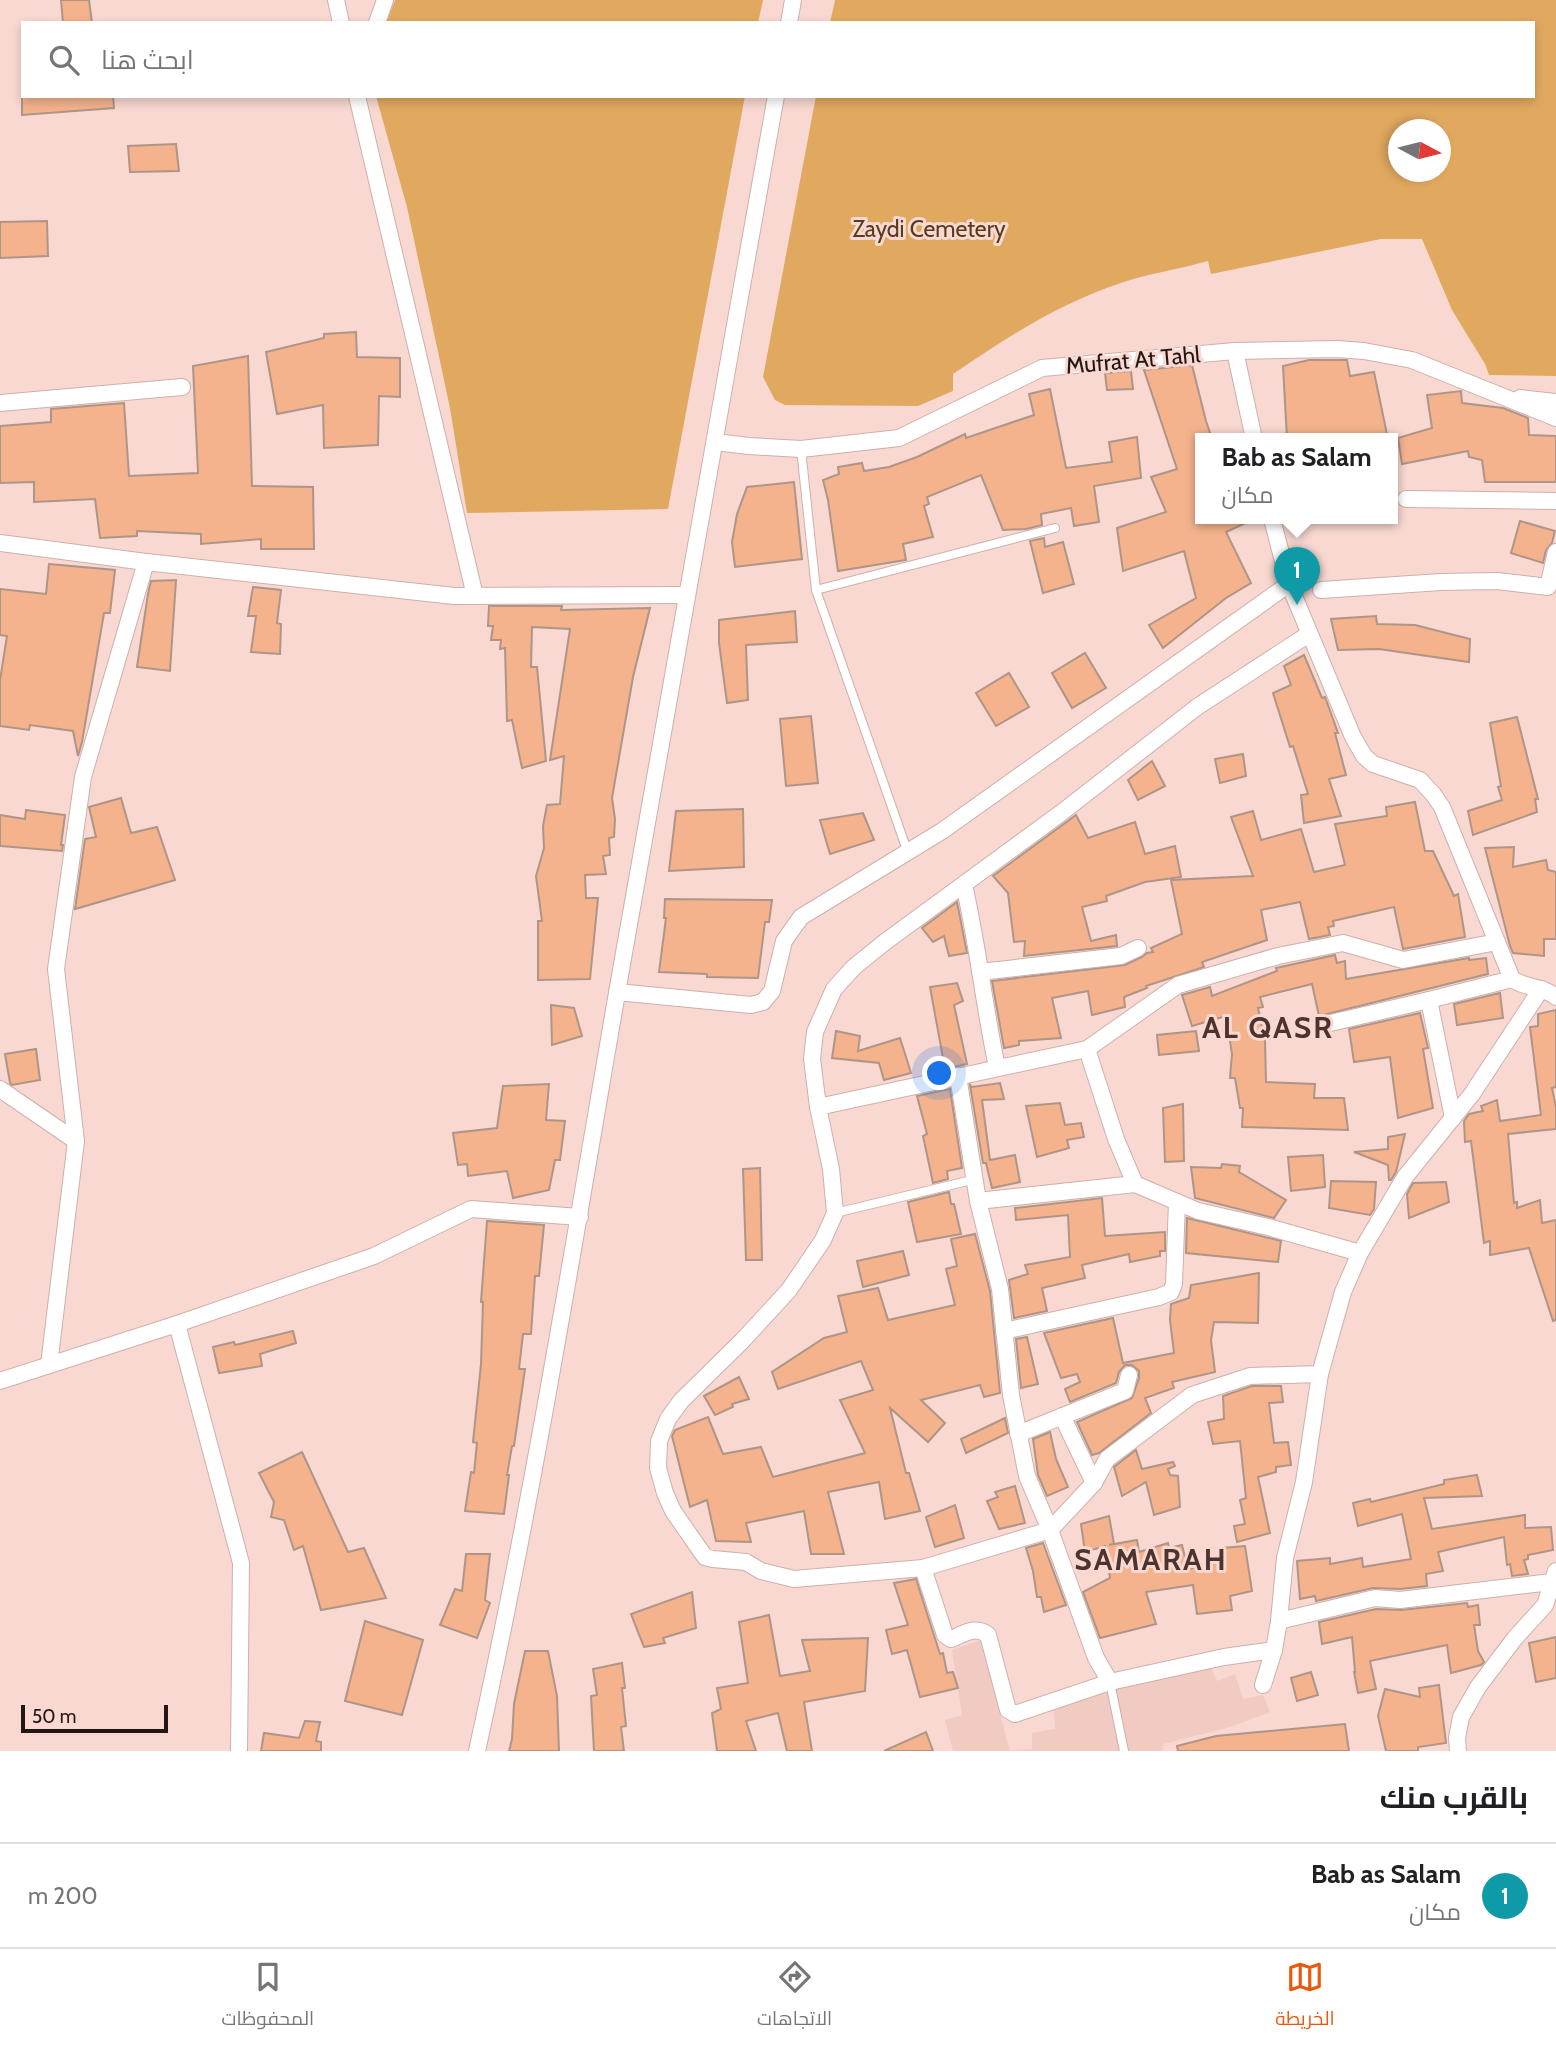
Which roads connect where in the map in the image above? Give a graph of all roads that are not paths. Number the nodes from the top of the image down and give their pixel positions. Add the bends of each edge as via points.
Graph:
1 (337, 0) edge
2 (386, 0) edge
3 (793, 0) edge
4 (341, 21) edge
5 (378, 21) edge
6 (789, 21) edge
7 (357, 98) edge
8 (776, 98) edge
9 (1235, 351) junction
10 (183, 387) dead end
11 (1504, 396) junction
12 (1556, 401) edge
13 (0, 403) edge
14 (1556, 418) edge
15 (1253, 433) edge
16 (715, 442) junction
17 (801, 449) junction
18 (1406, 499) dead end
19 (1556, 501) edge
20 (1273, 524) edge
21 (1055, 528) dead end
22 (0, 543) edge
23 (1556, 552) edge
24 (146, 562) junction
25 (1289, 584) junction
26 (816, 590) junction
27 (1321, 590) dead end
28 (687, 595) junction
29 (475, 596) junction
30 (1309, 634) junction
31 (908, 853) junction
32 (964, 885) junction
33 (1497, 942) junction
34 (1138, 948) dead end
35 (980, 972) junction
36 (1512, 979) junction
37 (1541, 989) junction
38 (617, 992) junction
39 (1556, 997) edge
40 (1429, 1000) junction
41 (1326, 1024) dead end
42 (1087, 1049) junction
43 (997, 1067) junction
44 (958, 1076) junction
45 (0, 1089) edge
46 (818, 1107) junction
47 (1453, 1118) junction
48 (76, 1141) junction
49 (976, 1180) junction
50 (1135, 1184) junction
51 (978, 1201) junction
52 (1177, 1202) junction
53 (835, 1213) junction
54 (580, 1217) junction
55 (1360, 1253) junction
56 (177, 1324) junction
57 (1004, 1331) junction
58 (49, 1365) junction
59 (1320, 1374) junction
60 (1129, 1375) dead end
61 (0, 1381) edge
62 (1062, 1416) junction
63 (1018, 1434) junction
64 (1094, 1483) junction
65 (1050, 1530) junction
66 (923, 1568) junction
67 (1554, 1577) edge
68 (1279, 1620) junction
69 (1274, 1650) junction
70 (1110, 1682) junction
71 (1263, 1685) dead end
72 (239, 1751) edge
73 (477, 1751) edge
74 (1124, 1751) edge
75 (1458, 1751) edge

1 - 4 street
2 - 5 street
3 - 6 street
7 - 29 street
8 - 16 street
9 - 11 street, Mufrat At Tahl via 1376,353 1412,360
9 - 15 street
9 - 17 street, Mufrat At Tahl via 1042,368 900,438
10 - 13 street
11 - 12 street
11 - 14 street, Mufrat At Tahl
16 - 17 street, Mufrat At Tahl
16 - 28 street
17 - 26 lane
18 - 19 street
20 - 25 street
21 - 26 lane
22 - 24 street
23 - 27 street via 1548,587 1497,581
24 - 29 street
24 - 48 street via 83,777 57,969
25 - 30 street
25 - 31 street
26 - 31 lane
28 - 29 street
28 - 38 street
30 - 32 street via 1197,707
30 - 33 street via 1364,756 1373,764 1420,780 1442,807
31 - 38 street via 801,917 784,941 772,991 762,1002
32 - 35 street
32 - 46 street via 885,942 834,989 813,1045
33 - 36 street
33 - 42 street via 1403,960 1343,943 1278,956 1178,985
34 - 35 street via 1121,956
35 - 43 street
36 - 37 street
36 - 40 street
37 - 39 street
37 - 47 street
38 - 54 street
40 - 41 street
40 - 47 street
42 - 43 street
42 - 50 street
43 - 44 street
44 - 46 street
44 - 49 street
45 - 48 street
46 - 53 street
47 - 55 street via 1405,1177
48 - 58 street
49 - 51 street
49 - 53 lane
50 - 51 street
50 - 52 street
51 - 57 street via 1000,1289
52 - 55 street
52 - 57 street via 1171,1292
53 - 66 street via 823,1240 789,1290 668,1419 659,1441 658,1468 673,1511 705,1557 746,1562 794,1579
54 - 56 street via 471,1209 374,1256
54 - 73 street via 513,1588
55 - 59 street via 1343,1292
56 - 58 street
56 - 72 street via 241,1563
57 - 63 street
58 - 61 street
59 - 64 street via 1250,1376 1192,1395 1107,1459
59 - 68 street
60 - 62 street via 1125,1391
62 - 63 street
62 - 64 street
63 - 65 street via 1027,1476
64 - 65 street
65 - 66 street
65 - 70 street via 1096,1658
66 - 70 street via 945,1635 951,1639 976,1629 988,1635 1007,1710 1015,1714
67 - 68 street via 1400,1600 1375,1598
67 - 75 street via 1545,1605 1514,1638 1461,1717
68 - 69 street
69 - 70 street
69 - 71 street
70 - 74 lane

